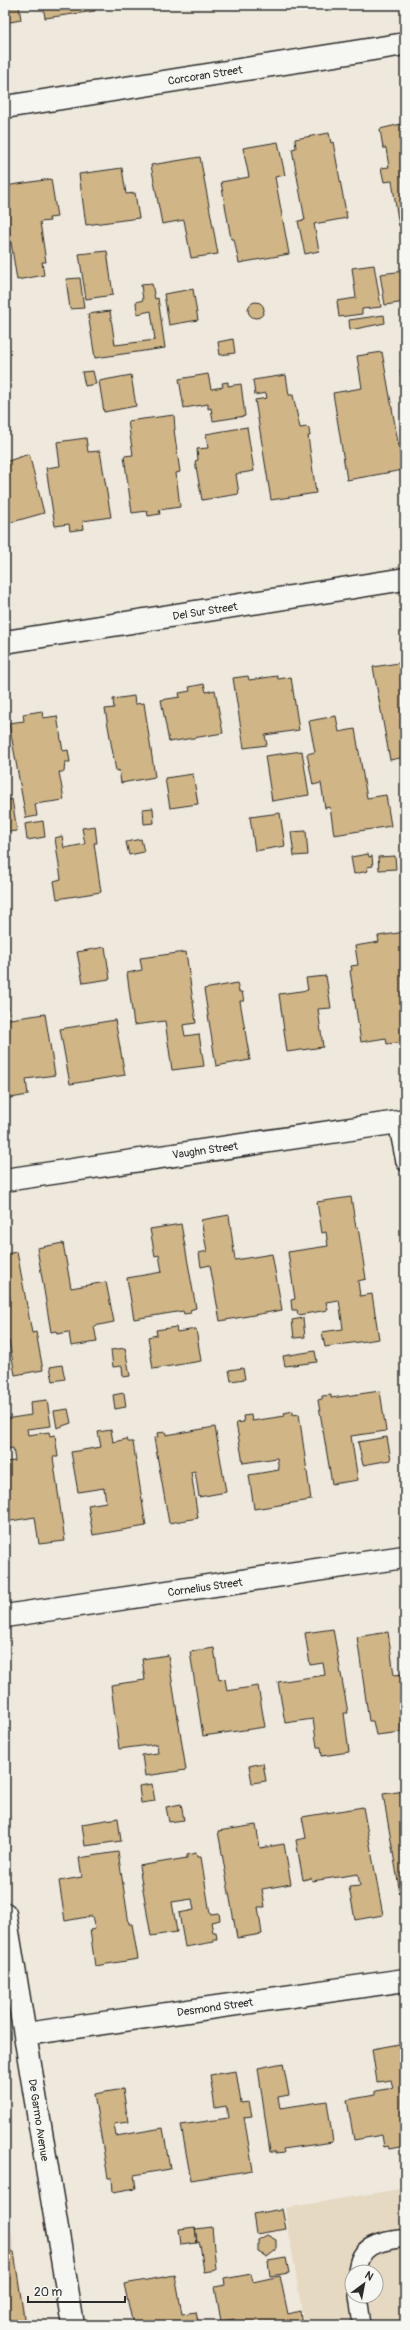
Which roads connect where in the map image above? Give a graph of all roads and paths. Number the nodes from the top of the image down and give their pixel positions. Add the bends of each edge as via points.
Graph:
1 (405, 44) edge
2 (5, 107) edge
3 (405, 579) edge
4 (5, 642) edge
5 (401, 1122) edge
6 (405, 1162) edge
7 (5, 1180) edge
8 (404, 1558) edge
9 (5, 1616) edge
10 (5, 1914) edge
11 (405, 1980) edge
12 (26, 2034) junction
13 (405, 2238) edge
14 (358, 2264) edge
15 (359, 2304) edge
16 (73, 2325) edge
17 (362, 2325) edge

1 - 2 street, Corcoran Street
3 - 4 street, Del Sur Street
5 - 6 lane
5 - 7 street, Vaughn Street
8 - 9 street, Cornelius Street
10 - 12 street, De Garmo Avenue
11 - 12 street, Desmond Street
12 - 16 street, De Garmo Avenue
13 - 14 lane via 367,2248 360,2256
15 - 17 lane

